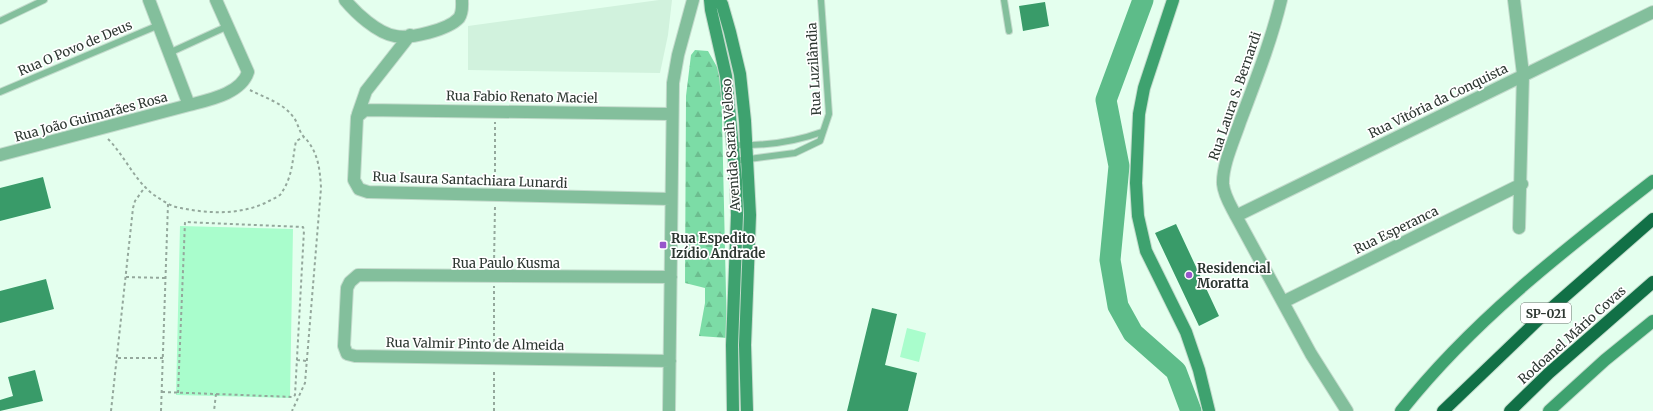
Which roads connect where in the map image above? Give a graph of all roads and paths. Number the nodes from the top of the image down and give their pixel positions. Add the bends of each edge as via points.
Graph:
1 (44, 0) edge
2 (216, 0) edge
3 (345, 0) edge
4 (462, 0) edge
5 (693, 0) edge
6 (710, 0) edge
7 (719, 0) edge
8 (822, 0) edge
9 (1004, 0) edge
10 (1173, 0) edge
11 (1282, 0) edge
12 (1514, 0) edge
13 (152, 1) edge
14 (1653, 12) edge
15 (0, 21) edge
16 (159, 25) junction
17 (228, 26) junction
18 (1009, 31) dead end
19 (410, 35) junction
20 (170, 53) junction
21 (1523, 74) junction
22 (240, 84) junction
23 (0, 92) edge
24 (189, 105) junction
25 (495, 110) junction
26 (358, 114) junction
27 (671, 114) junction
28 (98, 129) junction
29 (822, 132) junction
30 (304, 137) junction
31 (733, 145) junction
32 (746, 146) junction
33 (0, 155) edge
34 (746, 160) junction
35 (734, 161) junction
36 (1653, 181) edge
37 (1522, 184) junction
38 (145, 187) junction
39 (495, 196) junction
40 (671, 199) junction
41 (168, 204) junction
42 (1236, 216) junction
43 (1653, 219) edge
44 (1519, 228) dead end
45 (126, 277) junction
46 (494, 277) junction
47 (671, 277) junction
48 (165, 278) junction
49 (1653, 282) edge
50 (347, 288) joint
51 (1283, 302) junction
52 (1653, 321) edge
53 (118, 358) junction
54 (163, 358) junction
55 (494, 358) junction
56 (297, 360) junction
57 (307, 361) junction
58 (670, 361) junction
59 (162, 392) junction
60 (178, 393) junction
61 (216, 394) junction
62 (112, 411) edge
63 (161, 411) edge
64 (214, 411) edge
65 (292, 411) edge
66 (494, 411) edge
67 (669, 411) edge
68 (733, 411) edge
69 (747, 411) edge
70 (1209, 411) edge
71 (1346, 411) edge
72 (1401, 411) edge
73 (1443, 411) edge
74 (1510, 411) edge
75 (1549, 411) edge

1 - 15 lane
2 - 17 street
3 - 19 street via 373,27 394,36
4 - 19 street via 462,10 458,18 446,27
5 - 27 street via 672,83
6 - 31 main road, Avenida Sarah Veloso via 726,76
7 - 32 main road, Avenida Sarah Veloso via 740,74
8 - 29 lane, Rua Luzilândia via 829,114 827,125
9 - 18 lane
10 - 70 main road via 1144,88 1139,114 1136,183 1138,216 1146,251 1186,332
11 - 42 street, Rua Laura S. Bernardi via 1223,176 1226,198
12 - 21 street
13 - 16 street
14 - 21 street, Rua Vitória da Conquista
16 - 20 street
16 - 23 lane, Rua O Povo de Deus
17 - 20 lane
17 - 22 street via 248,72
19 - 26 street, Rua Isaura Santachiara Lunardi via 366,91
20 - 24 street
21 - 37 street
21 - 42 street, Rua Vitória da Conquista
22 - 24 street, Rua João Guimarães Rosa via 227,93
22 - 30 path via 278,104 294,117
24 - 28 street, Rua João Guimarães Rosa
25 - 26 street, Rua Fabio Renato Maciel via 372,109
25 - 27 street, Rua Fabio Renato Maciel
25 - 39 path
26 - 39 street, Rua Isaura Santachiara Lunardi via 354,180 362,190
27 - 40 street
28 - 33 street, Rua João Guimarães Rosa
28 - 38 path via 115,146
29 - 32 lane via 807,138 775,144
29 - 34 lane, Rua Luzilândia via 820,141 795,153
30 - 41 path via 296,141 293,170 279,196 259,206 236,212 211,212
30 - 57 path via 314,151 320,170 321,188
31 - 32 lane
31 - 35 main road, Avenida Sarah Veloso
32 - 34 main road, Avenida Sarah Veloso
34 - 35 lane, Rua Luzilândia
34 - 69 main road, Avenida Sarah Veloso via 750,216 745,345
35 - 68 main road, Avenida Sarah Veloso via 737,215 732,345
36 - 72 main road via 1537,272 1508,298 1454,351
37 - 44 street
37 - 51 street, Rua Esperanca
38 - 41 path
38 - 45 path via 135,201
39 - 40 street, Rua Isaura Santachiara Lunardi
39 - 46 path
40 - 47 street
41 - 48 path
42 - 51 street, Rua Laura S. Bernardi
43 - 73 highway, SP-021 via 1539,319
45 - 48 path
45 - 53 path
46 - 47 street, Rua Paulo Kusma
46 - 50 street, Rua Paulo Kusma via 366,274 353,278
46 - 55 path
47 - 58 street
48 - 54 path
49 - 74 highway, Rodoanel Mário Covas via 1560,363
50 - 55 street, Rua Valmir Pinto de Almeida via 344,346 350,355
51 - 71 street, Rua Laura S. Bernardi
52 - 75 main road via 1600,364
53 - 54 path
53 - 62 path
54 - 59 path
55 - 58 street, Rua Valmir Pinto de Almeida
55 - 66 path
56 - 57 path
56 - 60 path via 303,227 185,222
56 - 61 path via 293,397
57 - 65 path via 305,383
58 - 67 street
59 - 60 path
59 - 63 path
60 - 61 path
61 - 64 path

